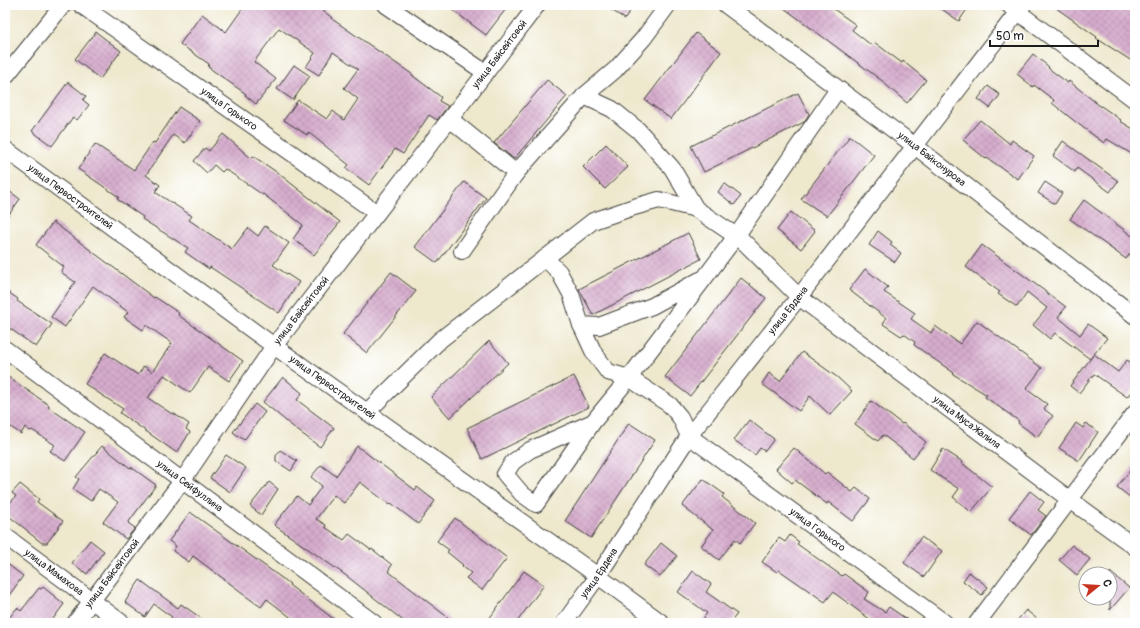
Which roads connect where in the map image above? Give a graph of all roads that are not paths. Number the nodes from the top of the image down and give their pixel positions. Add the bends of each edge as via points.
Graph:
1 (63, 5) edge
2 (81, 5) edge
3 (386, 5) edge
4 (537, 5) edge
5 (668, 5) edge
6 (726, 5) edge
7 (1017, 7) edge
8 (486, 73) junction
9 (5, 76) edge
10 (838, 89) junction
11 (584, 96) junction
12 (1135, 100) edge
13 (450, 119) junction
14 (915, 146) junction
15 (5, 149) edge
16 (516, 172) junction
17 (696, 209) junction
18 (377, 213) junction
19 (737, 236) junction
20 (462, 251) dead end
21 (545, 258) junction
22 (706, 277) junction
23 (799, 297) junction
24 (1135, 316) edge
25 (581, 325) junction
26 (274, 346) junction
27 (5, 349) edge
28 (629, 378) junction
29 (368, 412) junction
30 (1135, 413) edge
31 (593, 422) junction
32 (689, 436) junction
33 (182, 481) junction
34 (1069, 499) junction
35 (5, 536) edge
36 (1135, 547) edge
37 (598, 576) junction
38 (91, 600) junction
39 (75, 623) edge
40 (122, 623) edge
41 (374, 623) edge
42 (564, 623) edge
43 (662, 623) edge
44 (945, 623) edge
45 (977, 623) edge

1 - 9 street
2 - 18 street, улица Горького
3 - 8 street
4 - 8 street, улица Байсейтовой
5 - 11 street via 643,39 615,70
6 - 10 street, улица Байконурова
7 - 12 street
7 - 14 street, улица Ердена
8 - 13 street, улица Байсейтовой
10 - 14 street, улица Байконурова
10 - 19 street
11 - 16 street
11 - 17 street via 612,109 638,130 672,168
13 - 16 street
13 - 18 street, улица Байсейтовой
14 - 23 street, улица Ердена
14 - 24 street, улица Байконурова
15 - 26 street, улица Первостроителей
16 - 20 street
17 - 19 street, улица Муса Жалиля
17 - 21 street via 659,200 634,207 594,221
18 - 26 street, улица Байсейтовой
19 - 22 street
19 - 23 street, улица Муса Жалиля
21 - 25 street via 558,272 571,294
21 - 29 street via 440,340
22 - 25 street via 652,306 599,326
22 - 28 street
23 - 32 street, улица Ердена
23 - 34 street, улица Муса Жалиля
25 - 28 street via 594,353 608,372
26 - 29 street, улица Первостроителей
26 - 33 street, улица Байсейтовой
27 - 33 street, улица Сейфуллина
28 - 31 street
28 - 32 street via 670,405 680,417
29 - 37 street, улица Первостроителей
30 - 34 street
31 - 31 street via 536,504 522,494 505,474 513,462 530,450
32 - 37 street, улица Ердена
32 - 44 street, улица Горького
33 - 38 street, улица Байсейтовой
33 - 41 street, улица Сейфуллина
34 - 36 street, улица Муса Жалиля
34 - 45 street
35 - 38 street, улица Мамахова
37 - 42 street, улица Ердена
37 - 43 street, улица Первостроителей
38 - 39 street, улица Байсейтовой
38 - 40 street, улица Мамахова

